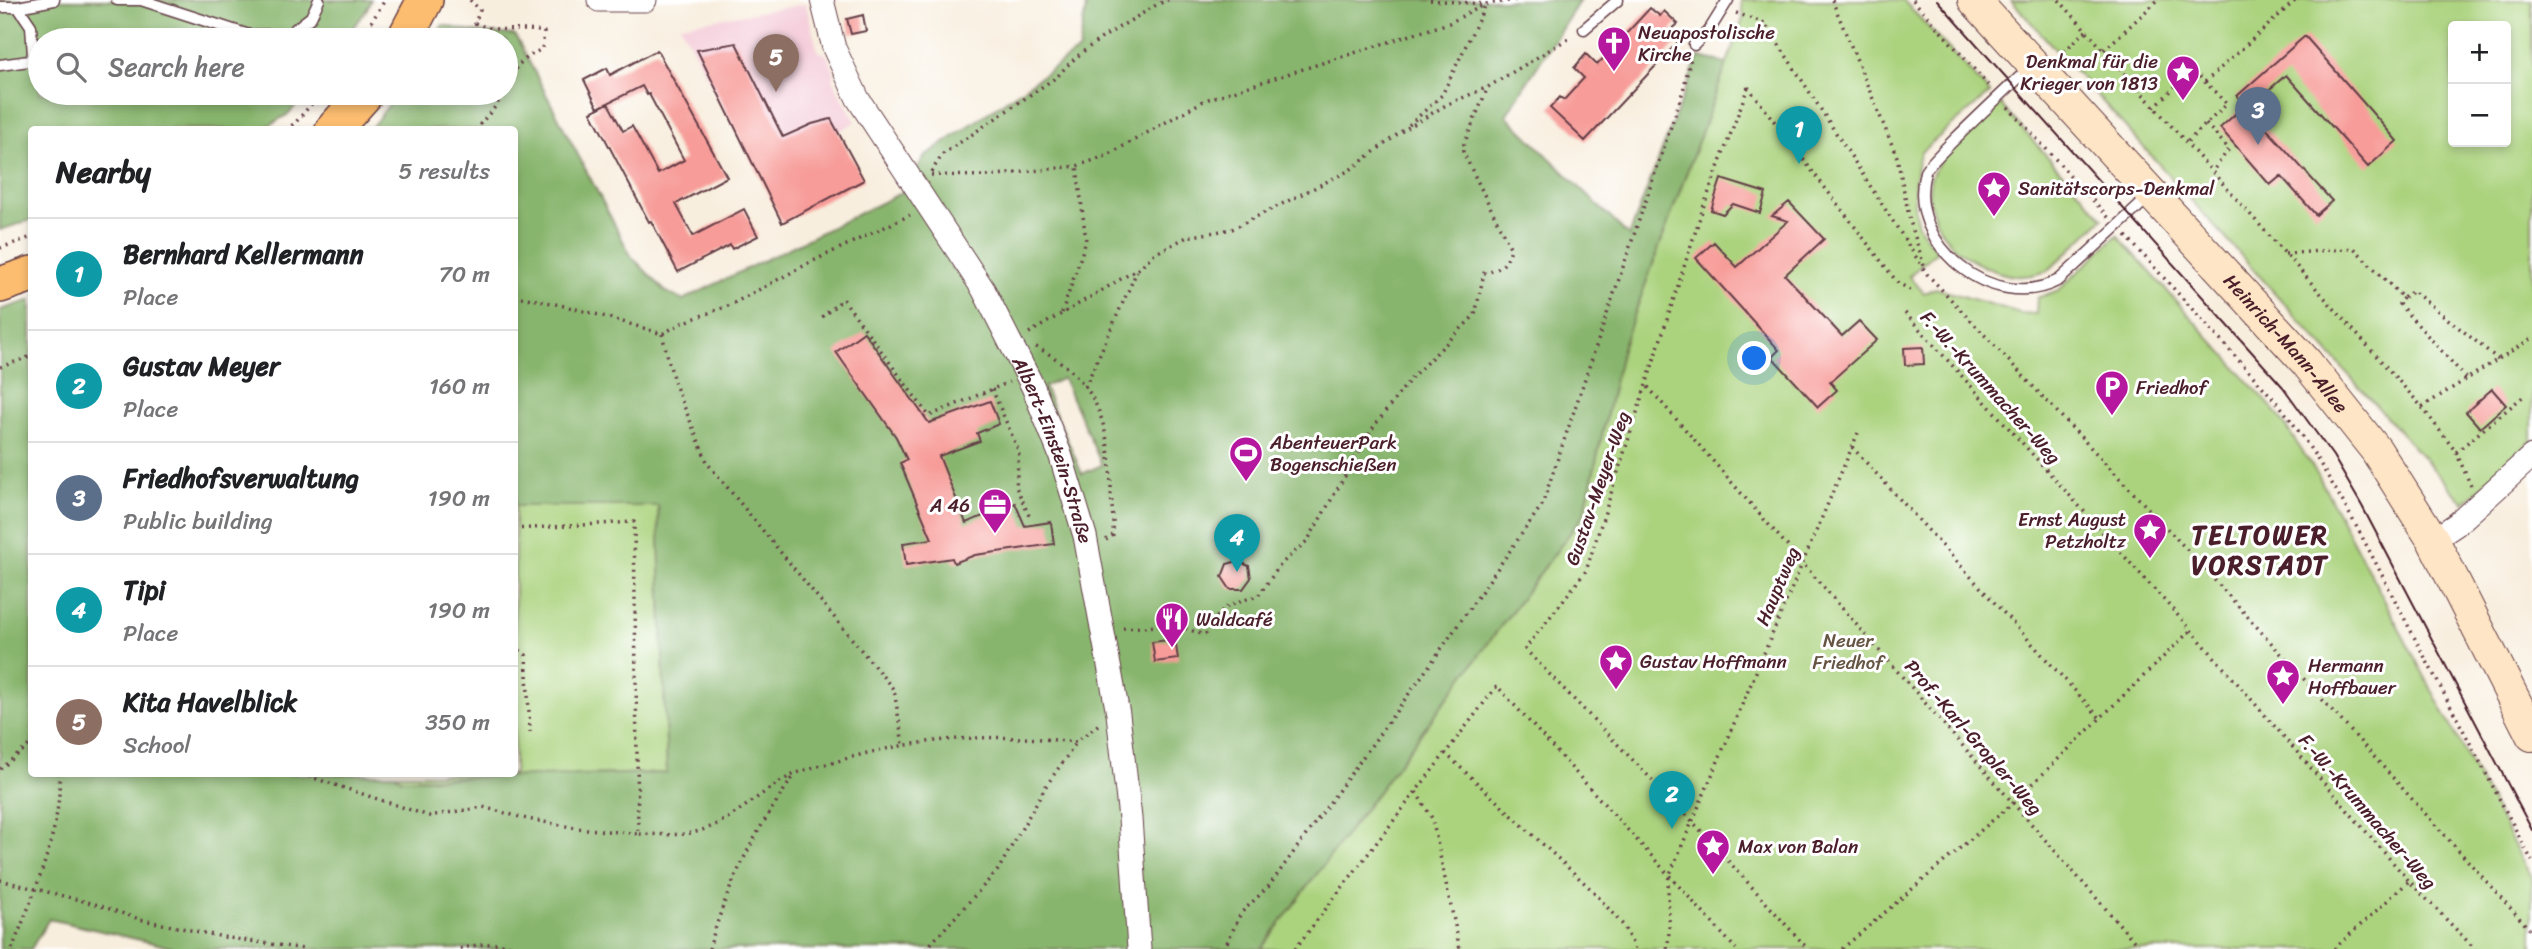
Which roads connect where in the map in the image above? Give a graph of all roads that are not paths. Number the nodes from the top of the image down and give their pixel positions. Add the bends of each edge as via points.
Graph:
1 (54, 0) edge
2 (117, 0) edge
3 (319, 0) edge
4 (425, 0) edge
5 (599, 0) edge
6 (645, 0) edge
7 (822, 0) edge
8 (1618, 0) edge
9 (1974, 0) edge
10 (1726, 4) edge
11 (0, 7) edge
12 (18, 7) junction
13 (31, 28) edge
14 (225, 28) edge
15 (297, 28) edge
16 (410, 28) edge
17 (1584, 29) road end
18 (1694, 45) road end
19 (2046, 59) junction
20 (28, 61) edge
21 (0, 65) edge
22 (355, 105) edge
23 (337, 126) edge
24 (2152, 194) junction
25 (28, 275) edge
26 (0, 285) edge
27 (2532, 456) edge
28 (2432, 540) junction
29 (2532, 735) edge
30 (1139, 949) edge

1 - 12 lane
2 - 14 lane via 141,0
3 - 15 lane via 311,17
4 - 16 main road
5 - 6 street
7 - 30 street, Albert-Einstein-Straße via 849,83 872,123 922,179 929,206 1012,342 1073,495 1085,536 1118,714
8 - 17 lane
9 - 19 main road, Heinrich-Mann-Allee
10 - 18 lane
11 - 12 lane
12 - 13 lane
19 - 24 main road, Heinrich-Mann-Allee
19 - 24 lane via 1925,169 1921,196 1925,222 1946,254 1990,284 2036,290 2059,280
20 - 21 lane
22 - 23 main road
24 - 28 main road, Heinrich-Mann-Allee via 2347,412
25 - 26 main road
27 - 28 street via 2458,524
28 - 29 main road, Heinrich-Mann-Allee

